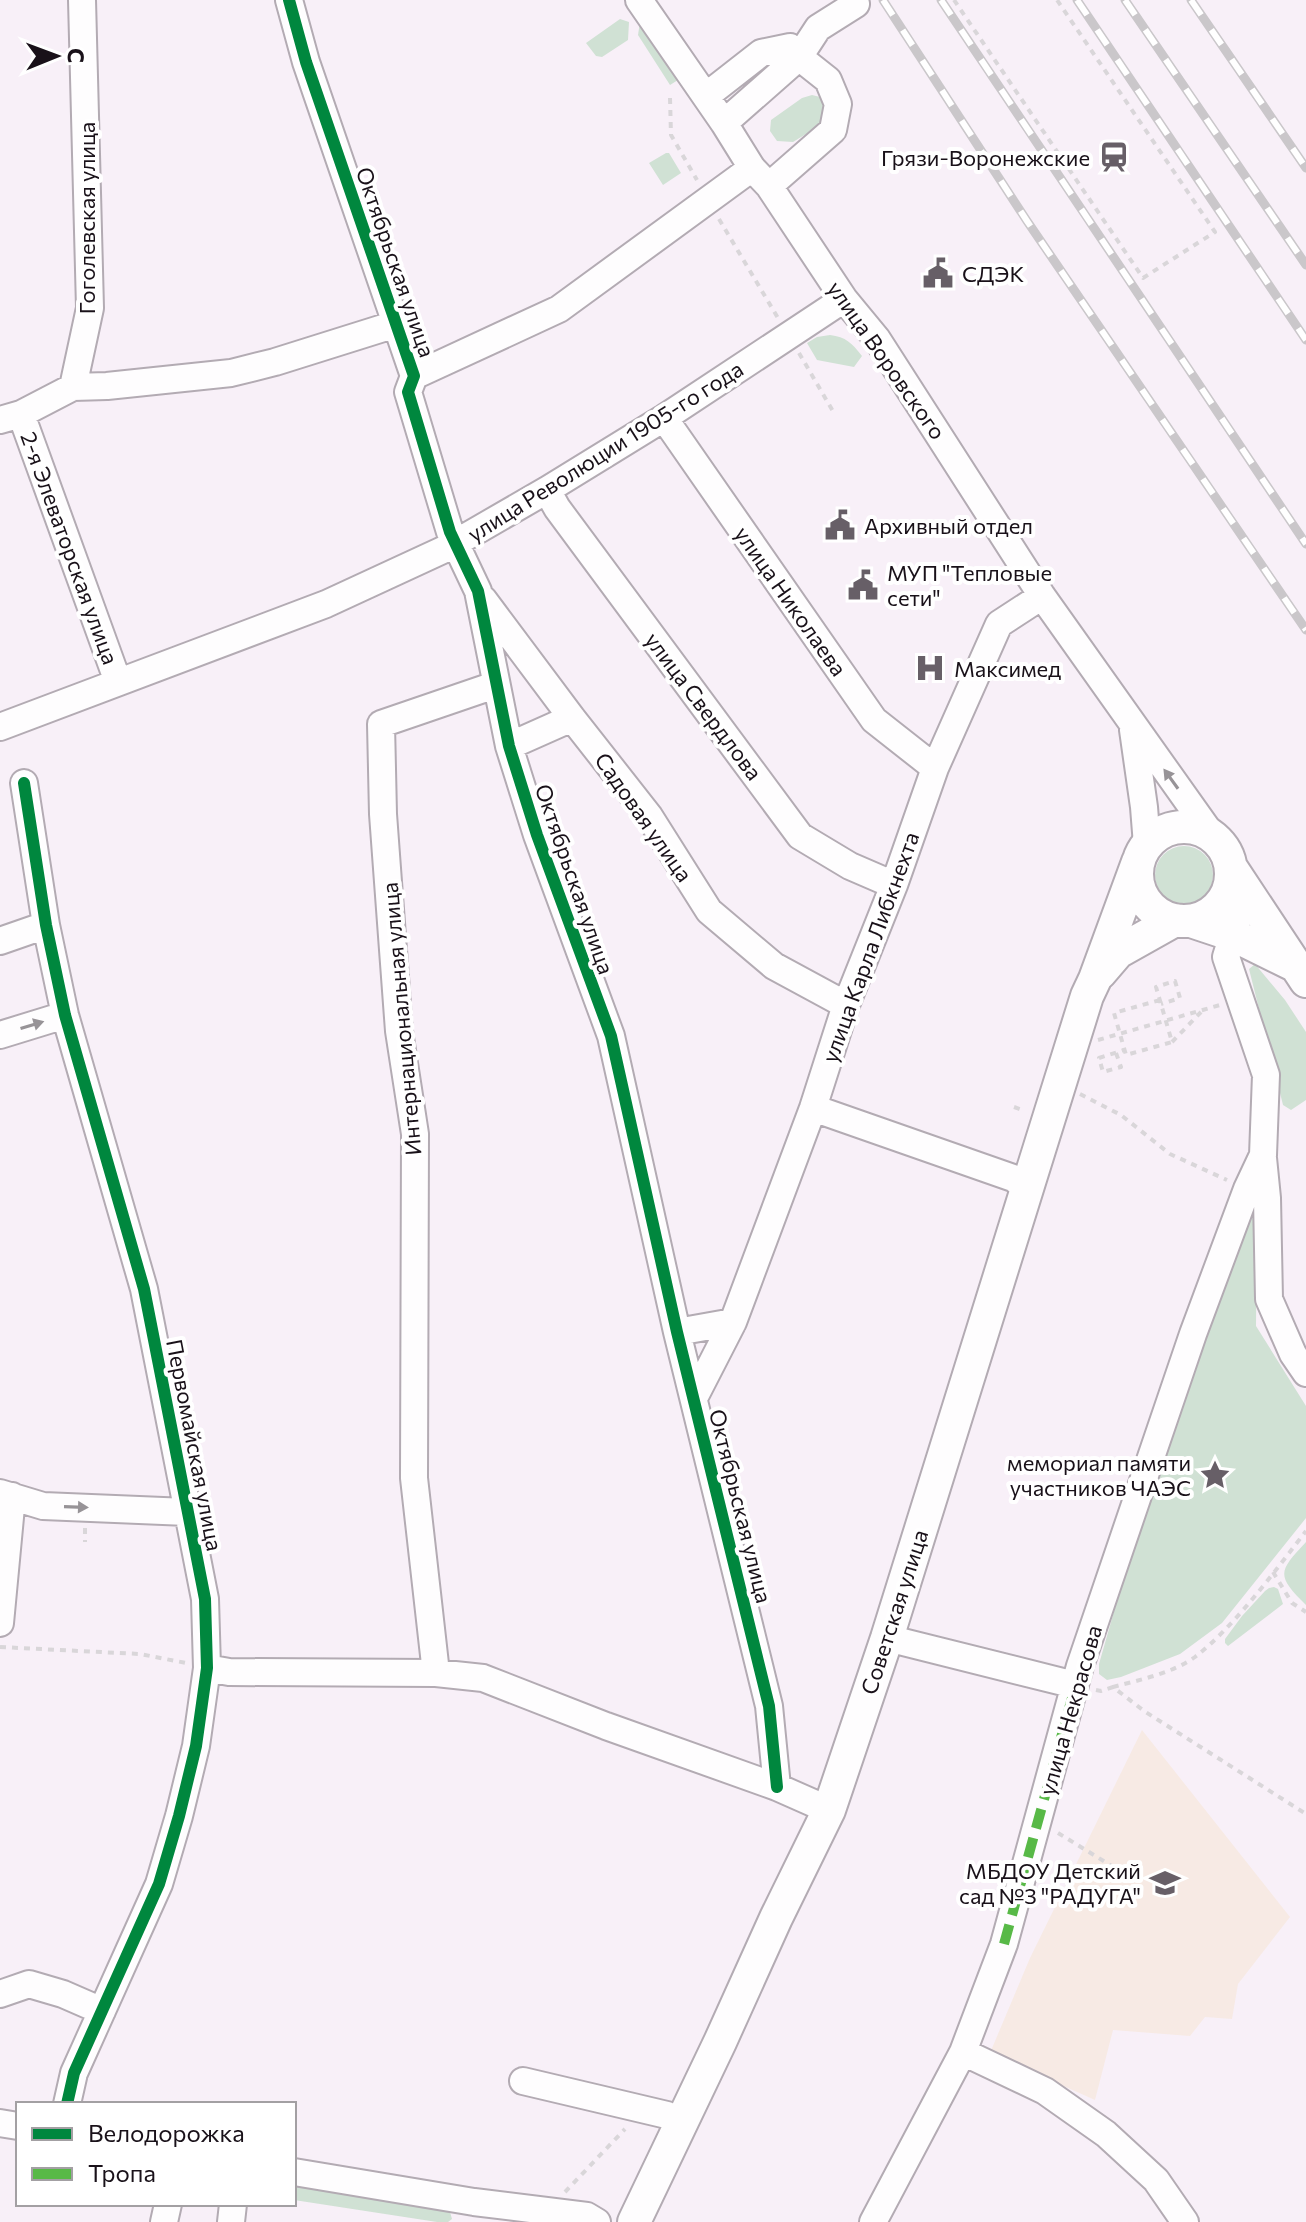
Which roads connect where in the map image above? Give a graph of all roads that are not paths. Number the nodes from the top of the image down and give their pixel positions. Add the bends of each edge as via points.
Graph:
1 (82, 0) edge
2 (289, 0) edge
3 (639, 0) edge
4 (856, 4) dead end
5 (799, 57) junction
6 (706, 96) junction
7 (724, 123) junction
8 (760, 177) junction
9 (844, 299) junction
10 (396, 324) junction
11 (414, 376) junction
12 (73, 387) junction
13 (6, 418) edge
14 (664, 418) junction
15 (547, 490) junction
16 (455, 544) junction
17 (478, 591) junction
18 (1042, 596) junction
19 (118, 682) junction
20 (495, 685) junction
21 (572, 718) junction
22 (1131, 723) junction
23 (0, 727) edge
24 (509, 746) junction
25 (935, 768) junction
26 (24, 783) dead end
27 (1211, 834) junction
28 (1143, 853) junction
29 (1239, 881) junction
30 (894, 885) junction
31 (1183, 921) junction
32 (46, 925) junction
33 (1233, 935) junction
34 (0, 941) edge
35 (1301, 974) edge
36 (1095, 979) junction
37 (846, 1005) junction
38 (65, 1015) junction
39 (0, 1035) edge
40 (813, 1108) junction
41 (1027, 1188) junction
42 (1257, 1194) junction
43 (733, 1322) junction
44 (677, 1332) junction
45 (1306, 1373) edge
46 (694, 1398) junction
47 (6, 1495) edge
48 (187, 1512) junction
49 (0, 1623) edge
50 (887, 1638) junction
51 (207, 1668) junction
52 (436, 1673) junction
53 (1073, 1692) junction
54 (777, 1787) junction
55 (829, 1810) junction
56 (0, 1994) edge
57 (102, 2011) junction
58 (963, 2052) junction
59 (523, 2081) dead end
60 (67, 2102) edge
61 (682, 2123) junction
62 (296, 2172) edge
63 (597, 2222) edge
64 (634, 2222) edge
65 (873, 2222) edge
66 (1185, 2222) edge

1 - 12 street, Гоголевская улица via 90,308
2 - 10 street, Октябрьская улица
3 - 6 street, улица Воровского
4 - 5 street via 818,28
5 - 6 street via 790,47 761,53
5 - 7 street
5 - 8 street via 828,80 838,104 833,130
6 - 7 street, улица Воровского
7 - 8 street, улица Воровского
8 - 9 street, улица Воровского
8 - 11 street via 559,309
9 - 14 street, улица Революции 1905-го года
9 - 18 street, улица Воровского via 877,339
10 - 11 street, Октябрьская улица
10 - 12 street via 231,373
11 - 16 street, Октябрьская улица via 408,392
12 - 13 street
13 - 19 street, 2-я Элеваторская улица
14 - 15 street, улица Революции 1905-го года
14 - 25 street, улица Николаева via 874,720
15 - 16 street, улица Революции 1905-го года
15 - 30 street, улица Свердлова via 800,836
16 - 17 street, Октябрьская улица
16 - 19 street, улица Революции 1905-го года via 326,604
17 - 20 street, Октябрьская улица
17 - 21 street, Садовая улица
18 - 22 street, улица Воровского
18 - 25 street, улица Карла Либкнехта via 999,624
19 - 23 street, улица Революции 1905-го года
20 - 24 street, Октябрьская улица
20 - 52 street, Интернациональная улица via 369,726 383,814 399,1031 415,1134 414,1478
21 - 24 street
21 - 37 street, Садовая улица via 649,816 709,911 774,966
27 -> 22 street, улица Воровского
22 - 28 street, улица Воровского via 1144,807
24 - 44 street, Октябрьская улица via 611,1036
25 - 30 street, улица Карла Либкнехта
26 - 32 street, Первомайская улица
27 - 28 main road via 1181,826 1157,835
27 - 29 main road via 1225,849
28 - 31 main road via 1137,875 1144,899 1163,916
28 - 36 main road, Советская улица
29 - 31 main road via 1232,881 1222,903 1202,918
29 - 33 street, улица Некрасова
29 - 35 main road
30 - 37 street, улица Карла Либкнехта
31 - 33 main road
31 - 36 main road, Советская улица via 1118,952
32 - 34 street
32 - 38 street, Первомайская улица
33 - 35 main road
33 - 42 street, улица Некрасова via 1226,957 1266,1075
36 - 41 main road, Советская улица
37 - 40 street, улица Карла Либкнехта
39 -> 38 street
38 - 48 street, Первомайская улица via 144,1289
40 - 41 street via 1013,1178
40 - 43 street, улица Карла Либкнехта
41 - 50 main road, Советская улица
42 - 45 street via 1269,1299
42 - 53 street, улица Некрасова via 1193,1334
43 - 44 street
43 - 46 street, улица Карла Либкнехта
44 - 46 street, Октябрьская улица
46 - 54 street, Октябрьская улица via 769,1706
47 -> 48 street via 43,1506
47 - 49 street
48 - 51 street, Первомайская улица via 205,1599
50 - 53 street
50 - 55 main road, Советская улица
51 - 52 street
51 - 57 street, Первомайская улица via 196,1746 159,1884
52 - 54 street via 483,1678
53 - 58 street, улица Некрасова via 1004,1944
54 - 55 street
55 - 61 main road, Советская улица
56 - 57 street via 29,1984
57 - 60 street, Первомайская улица via 74,2073
58 - 65 street, улица Некрасова
58 - 66 street via 1045,2091 1106,2134 1156,2180
59 - 61 street
61 - 64 main road, Советская улица
62 - 63 street via 587,2216

